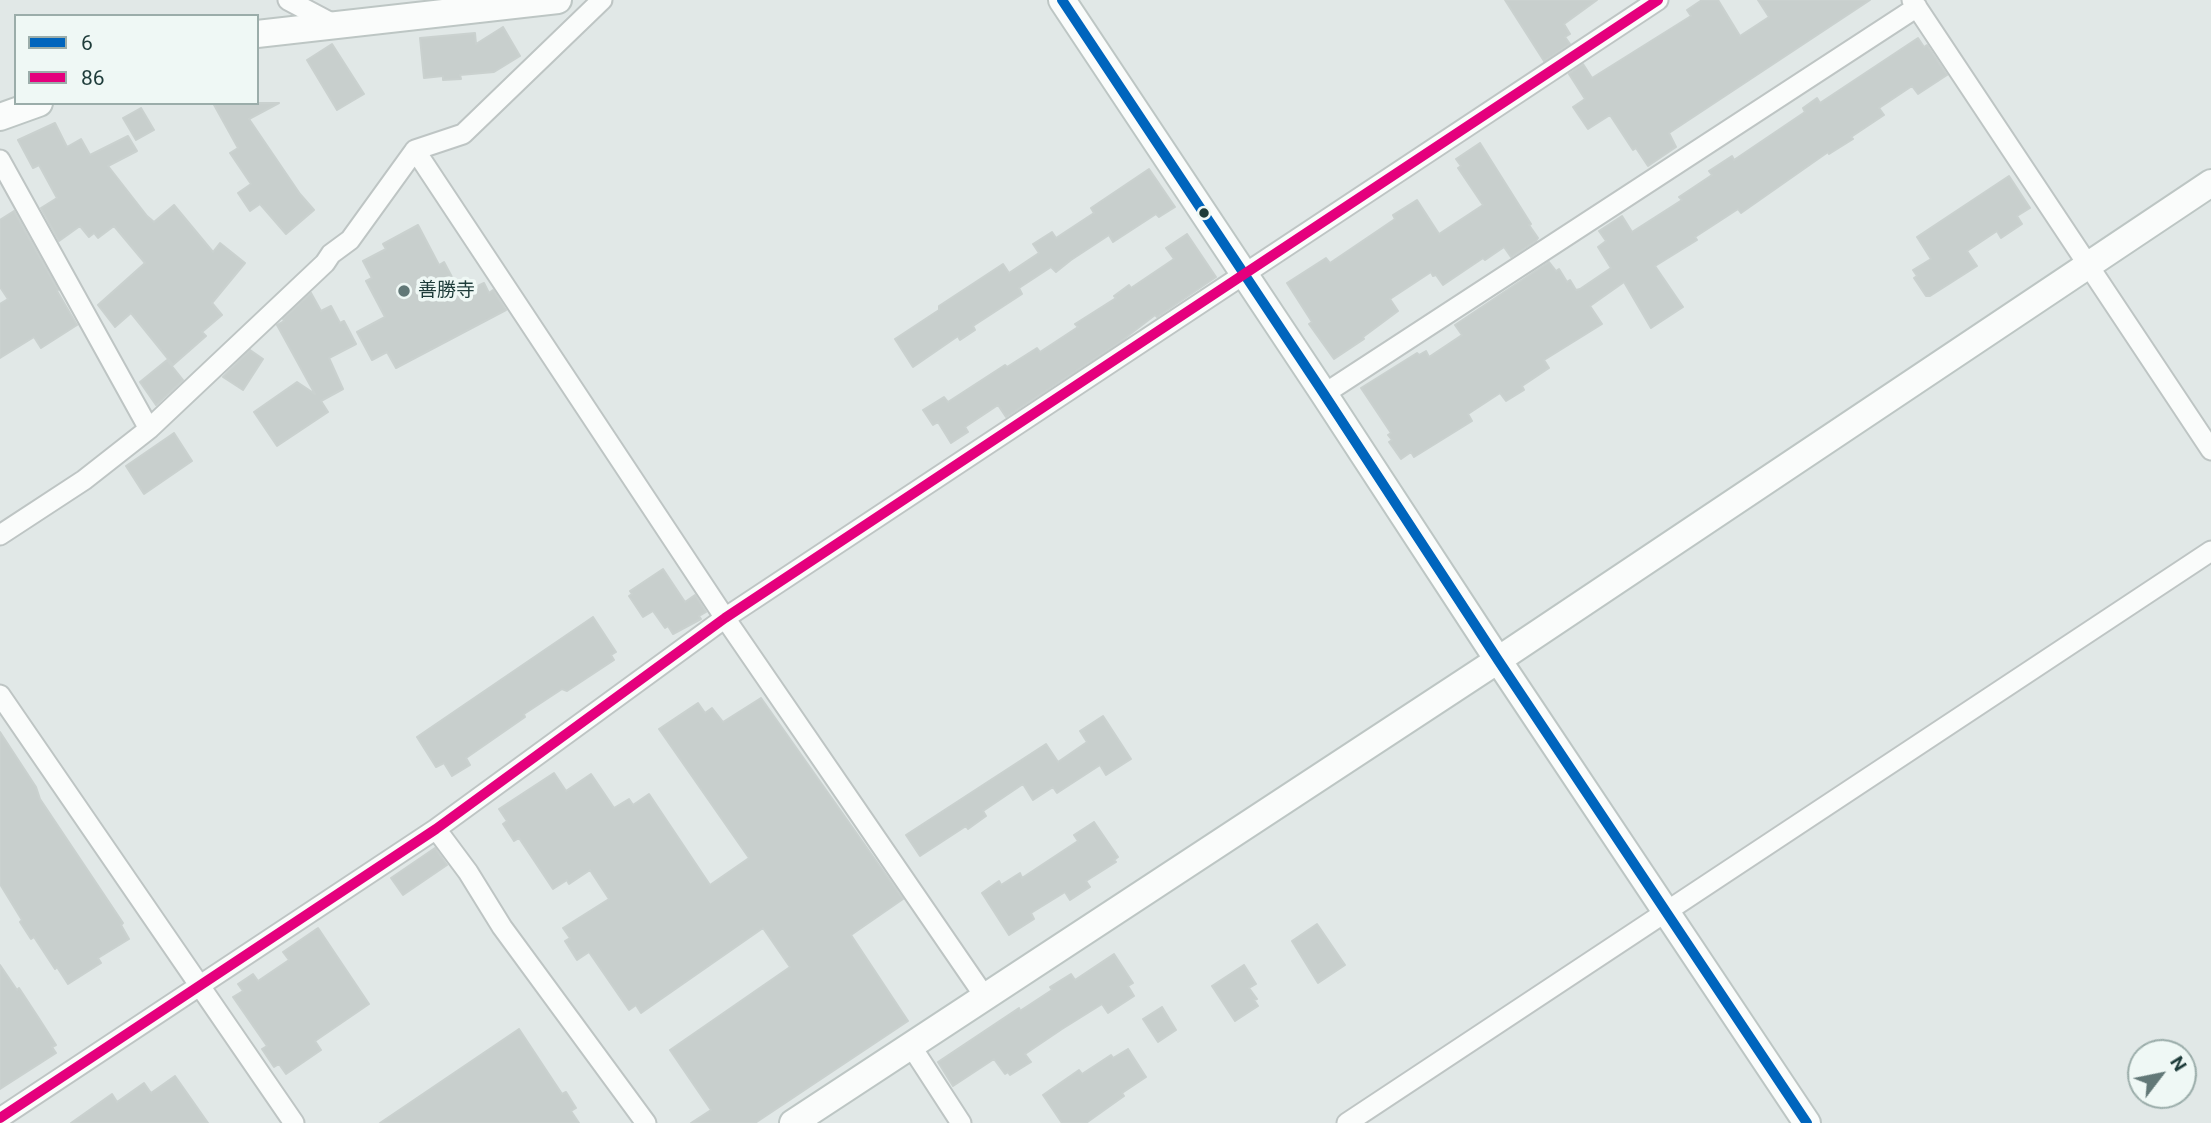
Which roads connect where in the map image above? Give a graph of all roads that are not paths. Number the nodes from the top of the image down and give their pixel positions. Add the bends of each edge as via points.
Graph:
1 (288, 0) edge
2 (558, 0) edge
3 (602, 0) edge
4 (1062, 0) edge
5 (1658, 0) edge
6 (1915, 4) edge
7 (333, 24) junction
8 (259, 34) edge
9 (33, 105) edge
10 (0, 117) edge
11 (415, 150) junction
12 (0, 160) edge
13 (2211, 183) edge
14 (2087, 265) junction
15 (1244, 274) junction
16 (1324, 394) junction
17 (149, 429) junction
18 (2211, 450) edge
19 (0, 535) edge
20 (2211, 551) edge
21 (724, 618) junction
22 (1498, 660) junction
23 (0, 695) edge
24 (436, 829) junction
25 (1666, 911) junction
26 (200, 987) junction
27 (985, 997) junction
28 (911, 1046) junction
29 (0, 1118) edge
30 (294, 1123) edge
31 (646, 1123) edge
32 (793, 1123) edge
33 (961, 1123) edge
34 (1346, 1123) edge
35 (1807, 1123) edge

1 - 7 street
2 - 7 street
3 - 11 street via 463,134
4 - 15 street
5 - 15 street
6 - 14 street
6 - 16 street
7 - 8 street
9 - 10 street
11 - 17 street via 350,240
11 - 21 street
12 - 17 street
13 - 14 street
14 - 18 street
14 - 22 street
15 - 16 street
15 - 21 street
16 - 22 street
17 - 19 street via 84,480
20 - 25 street
21 - 24 street
21 - 27 street
22 - 25 street
22 - 27 street
23 - 26 street
24 - 26 street
24 - 31 street
25 - 34 street
25 - 35 street
26 - 29 street
26 - 30 street
27 - 28 street
28 - 32 street
28 - 33 street

